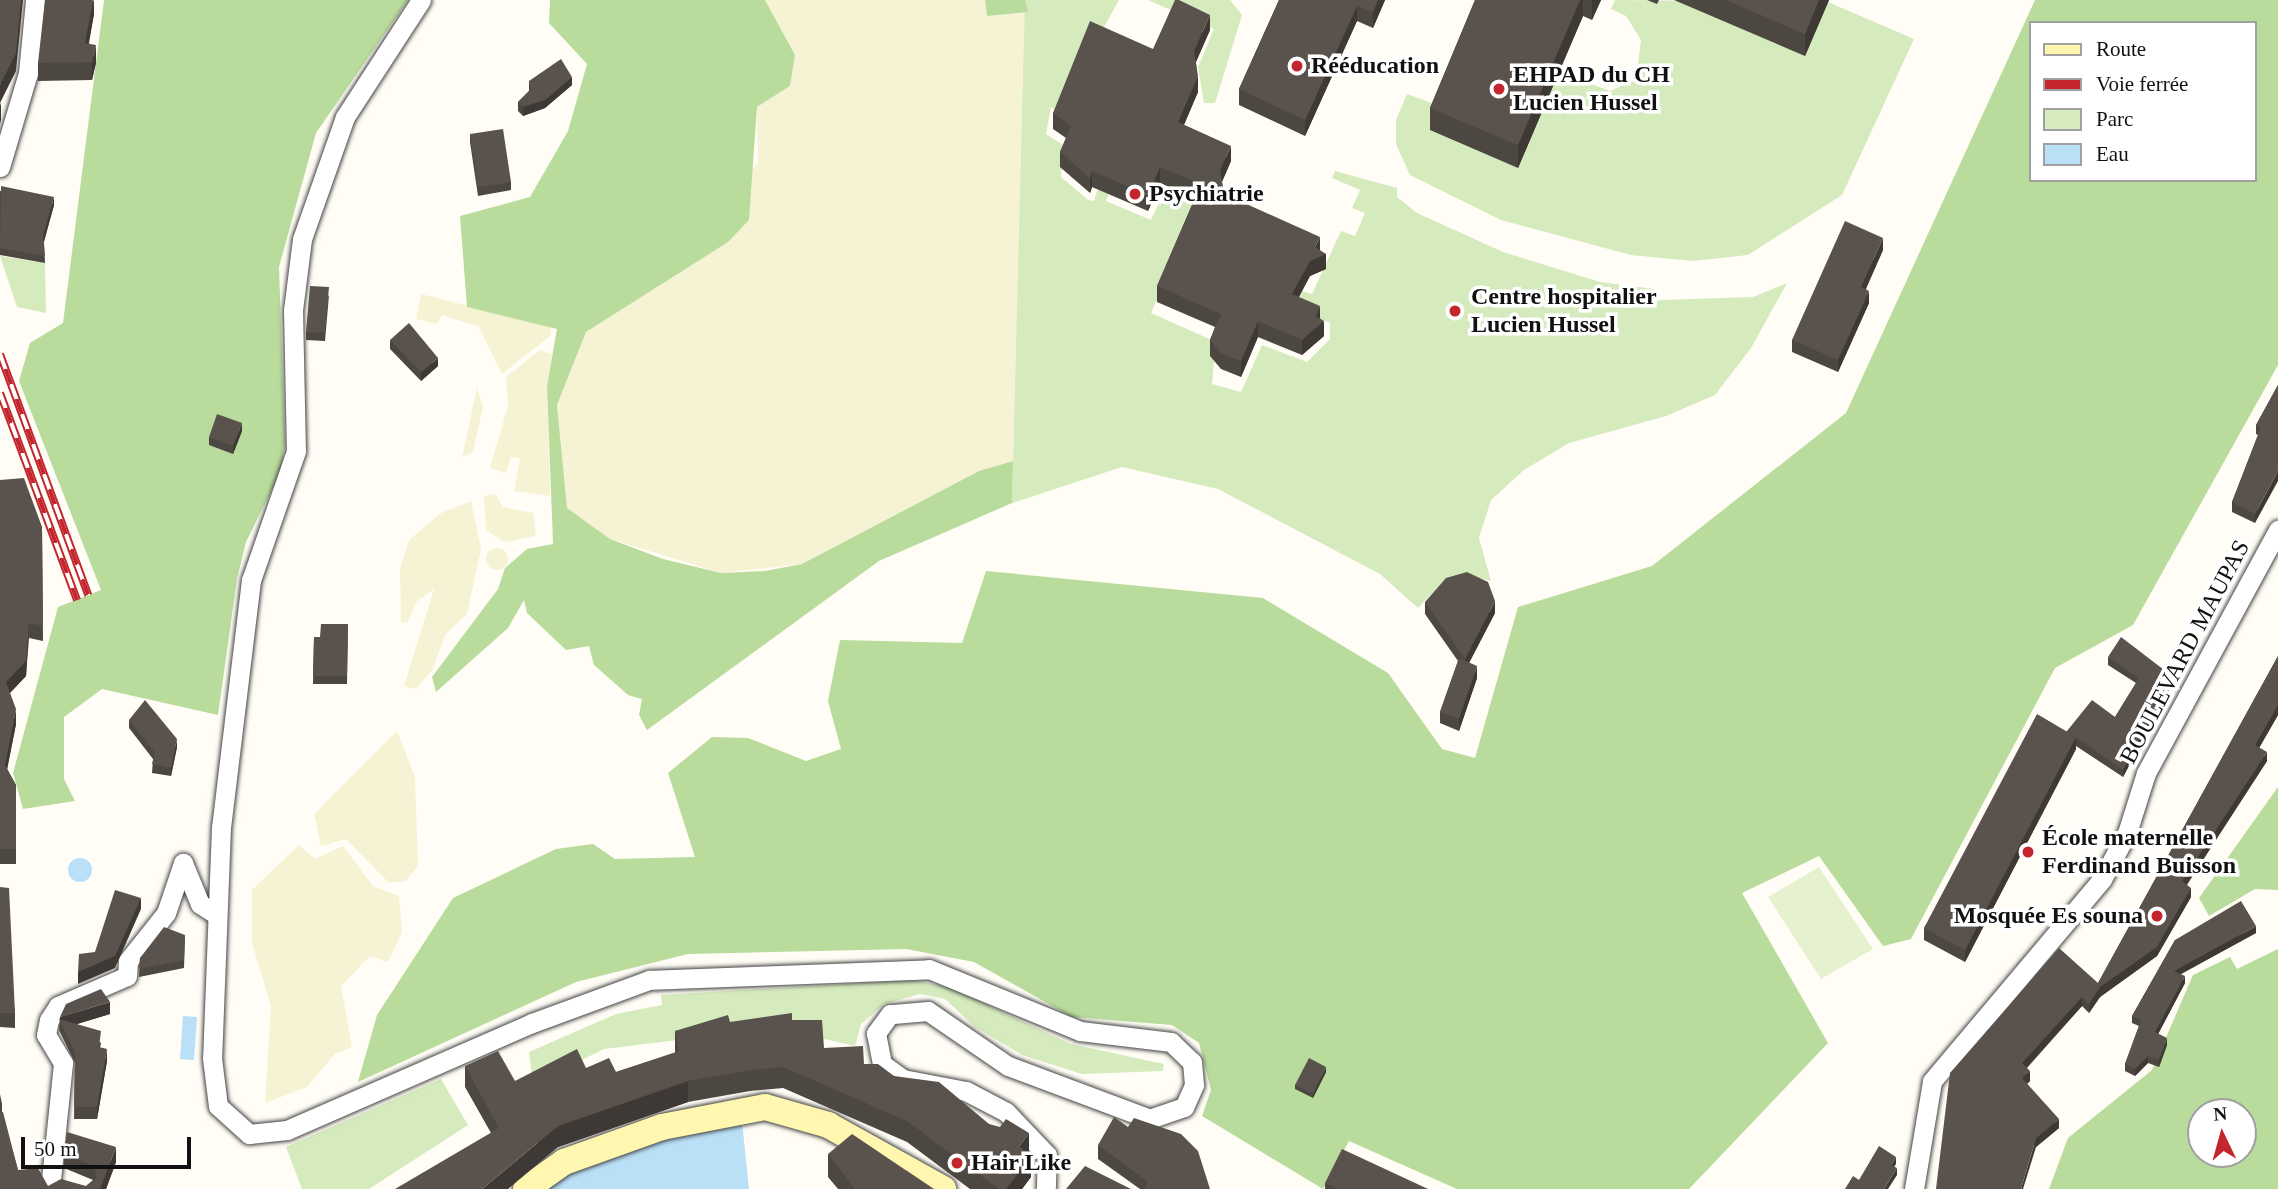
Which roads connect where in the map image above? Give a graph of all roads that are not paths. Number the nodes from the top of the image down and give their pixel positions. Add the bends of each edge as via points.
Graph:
1 (35, 0) edge
2 (421, 0) edge
3 (0, 167) edge
4 (2278, 530) edge
5 (217, 915) junction
6 (51, 1183) edge
7 (75, 1185) edge
8 (526, 1189) edge
9 (943, 1189) edge
10 (1046, 1189) edge
11 (1914, 1189) edge

1 - 3 street via 28,73
2 - 5 street via 345,117 302,239 293,310 296,451 259,551 244,621
4 - 11 street, BOULEVARD MAUPAS via 2146,773 2127,833 2102,879 1931,1081
5 - 6 street via 200,904 189,864 183,863 166,912 128,961 127,976 58,1006 49,1020 46,1035 63,1063
5 - 10 street via 212,1089 226,1118 249,1134 287,1130 532,1023 649,980 929,969 1080,1031 1171,1042 1192,1062 1194,1085 1184,1107 1150,1119 1009,1066 928,1011 890,1014 876,1033 882,1064 903,1079 966,1091 1006,1112 1047,1155
6 - 7 street
8 - 9 main road via 564,1162 662,1127 765,1107 828,1125

